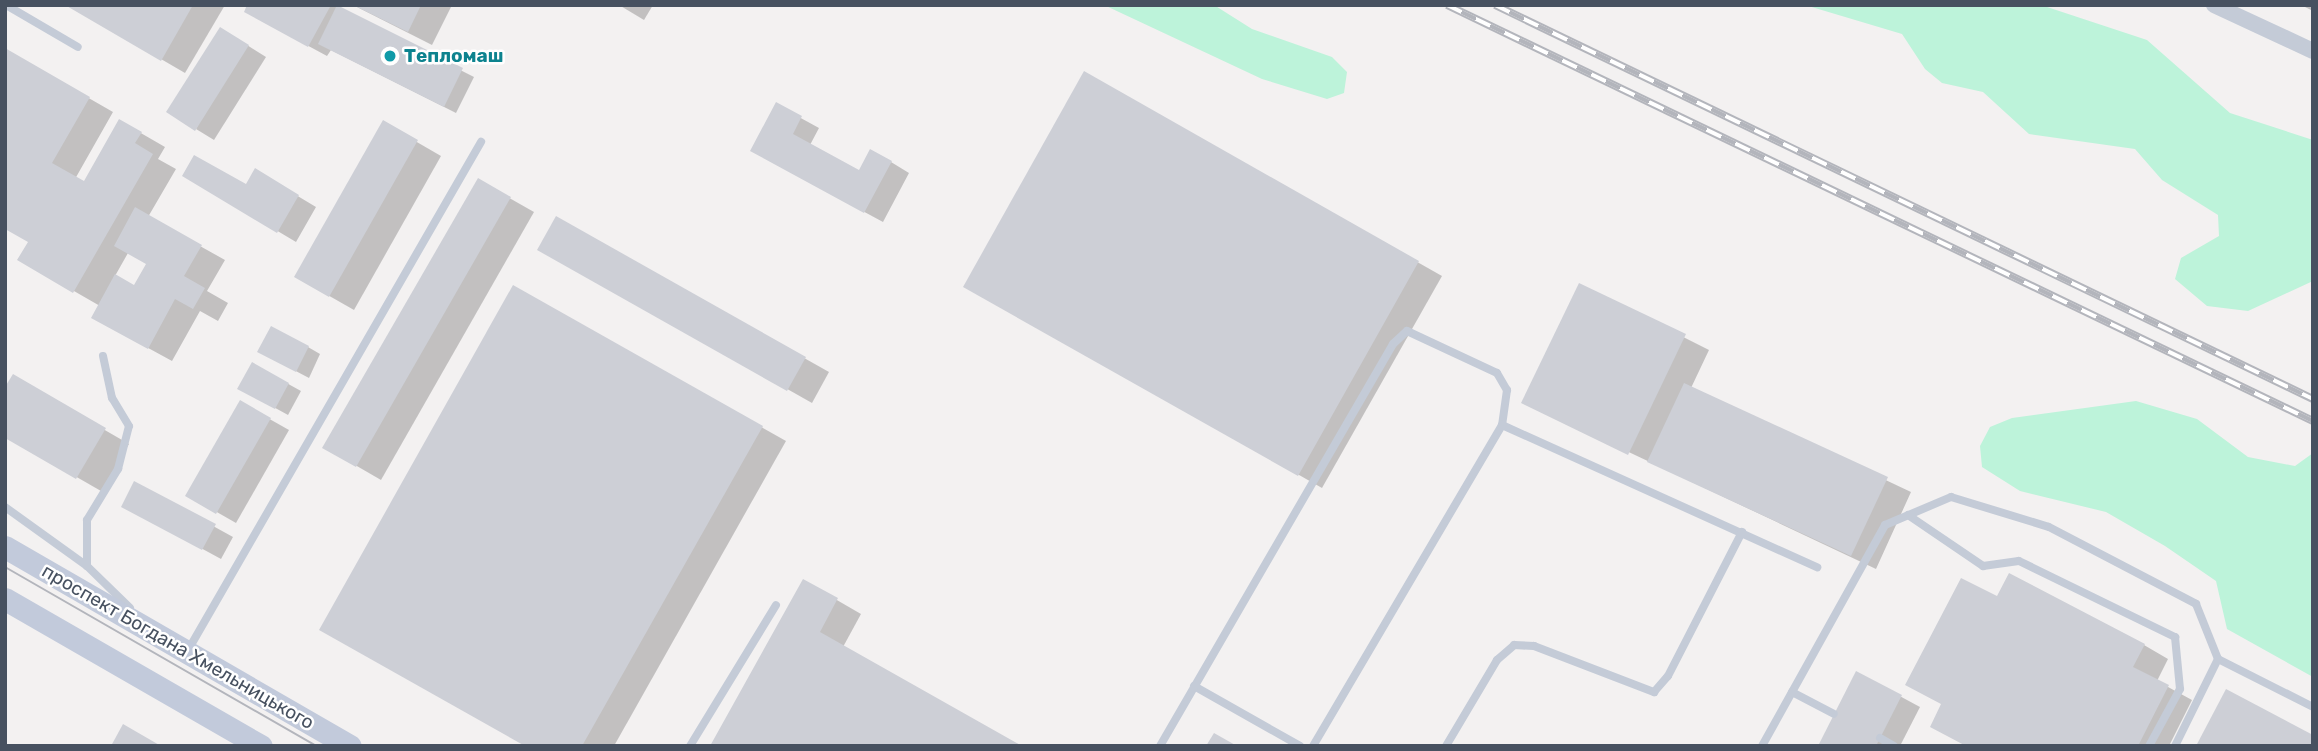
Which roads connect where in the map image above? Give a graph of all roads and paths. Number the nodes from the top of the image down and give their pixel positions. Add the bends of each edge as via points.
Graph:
1 (6, 5) edge
2 (2214, 5) edge
3 (78, 47) dead end
4 (2313, 51) edge
5 (481, 142) dead end
6 (103, 356) dead end
7 (1502, 425) junction
8 (5, 507) edge
9 (1908, 515) junction
10 (1742, 532) junction
11 (5, 547) edge
12 (87, 566) junction
13 (1817, 567) dead end
14 (5, 598) edge
15 (776, 605) dead end
16 (157, 635) junction
17 (187, 652) junction
18 (2218, 659) junction
19 (1194, 686) junction
20 (1792, 692) junction
21 (2313, 707) edge
22 (1834, 714) dead end
23 (1880, 738) dead end
24 (261, 746) edge
25 (350, 746) edge
26 (690, 746) edge
27 (1160, 746) edge
28 (1300, 746) edge
29 (1313, 746) edge
30 (1446, 746) edge
31 (1762, 746) edge
32 (1894, 746) edge
33 (2150, 746) edge
34 (2175, 746) edge

1 - 3 lane
2 - 4 street
5 - 17 lane
6 - 12 lane via 112,397 129,426 118,469 87,520
7 - 10 lane
7 - 19 lane via 1507,390 1497,373 1407,331 1393,344
7 - 29 lane
8 - 12 lane
9 - 18 lane via 1951,497 2049,527 2196,604
9 - 20 lane via 1885,525
9 - 33 lane via 1983,566 2019,561 2175,637 2180,689
10 - 13 lane
10 - 30 lane via 1668,676 1654,692 1534,646 1514,645 1497,660
11 - 16 main road, проспект Богдана Хмельницького
12 - 16 lane
14 - 24 main road
15 - 26 lane
16 - 17 main road, проспект Богдана Хмельницького
17 - 25 main road, проспект Богдана Хмельницького
18 - 21 lane
18 - 34 lane
19 - 27 lane
19 - 28 lane
20 - 22 lane
20 - 31 lane
23 - 32 lane

